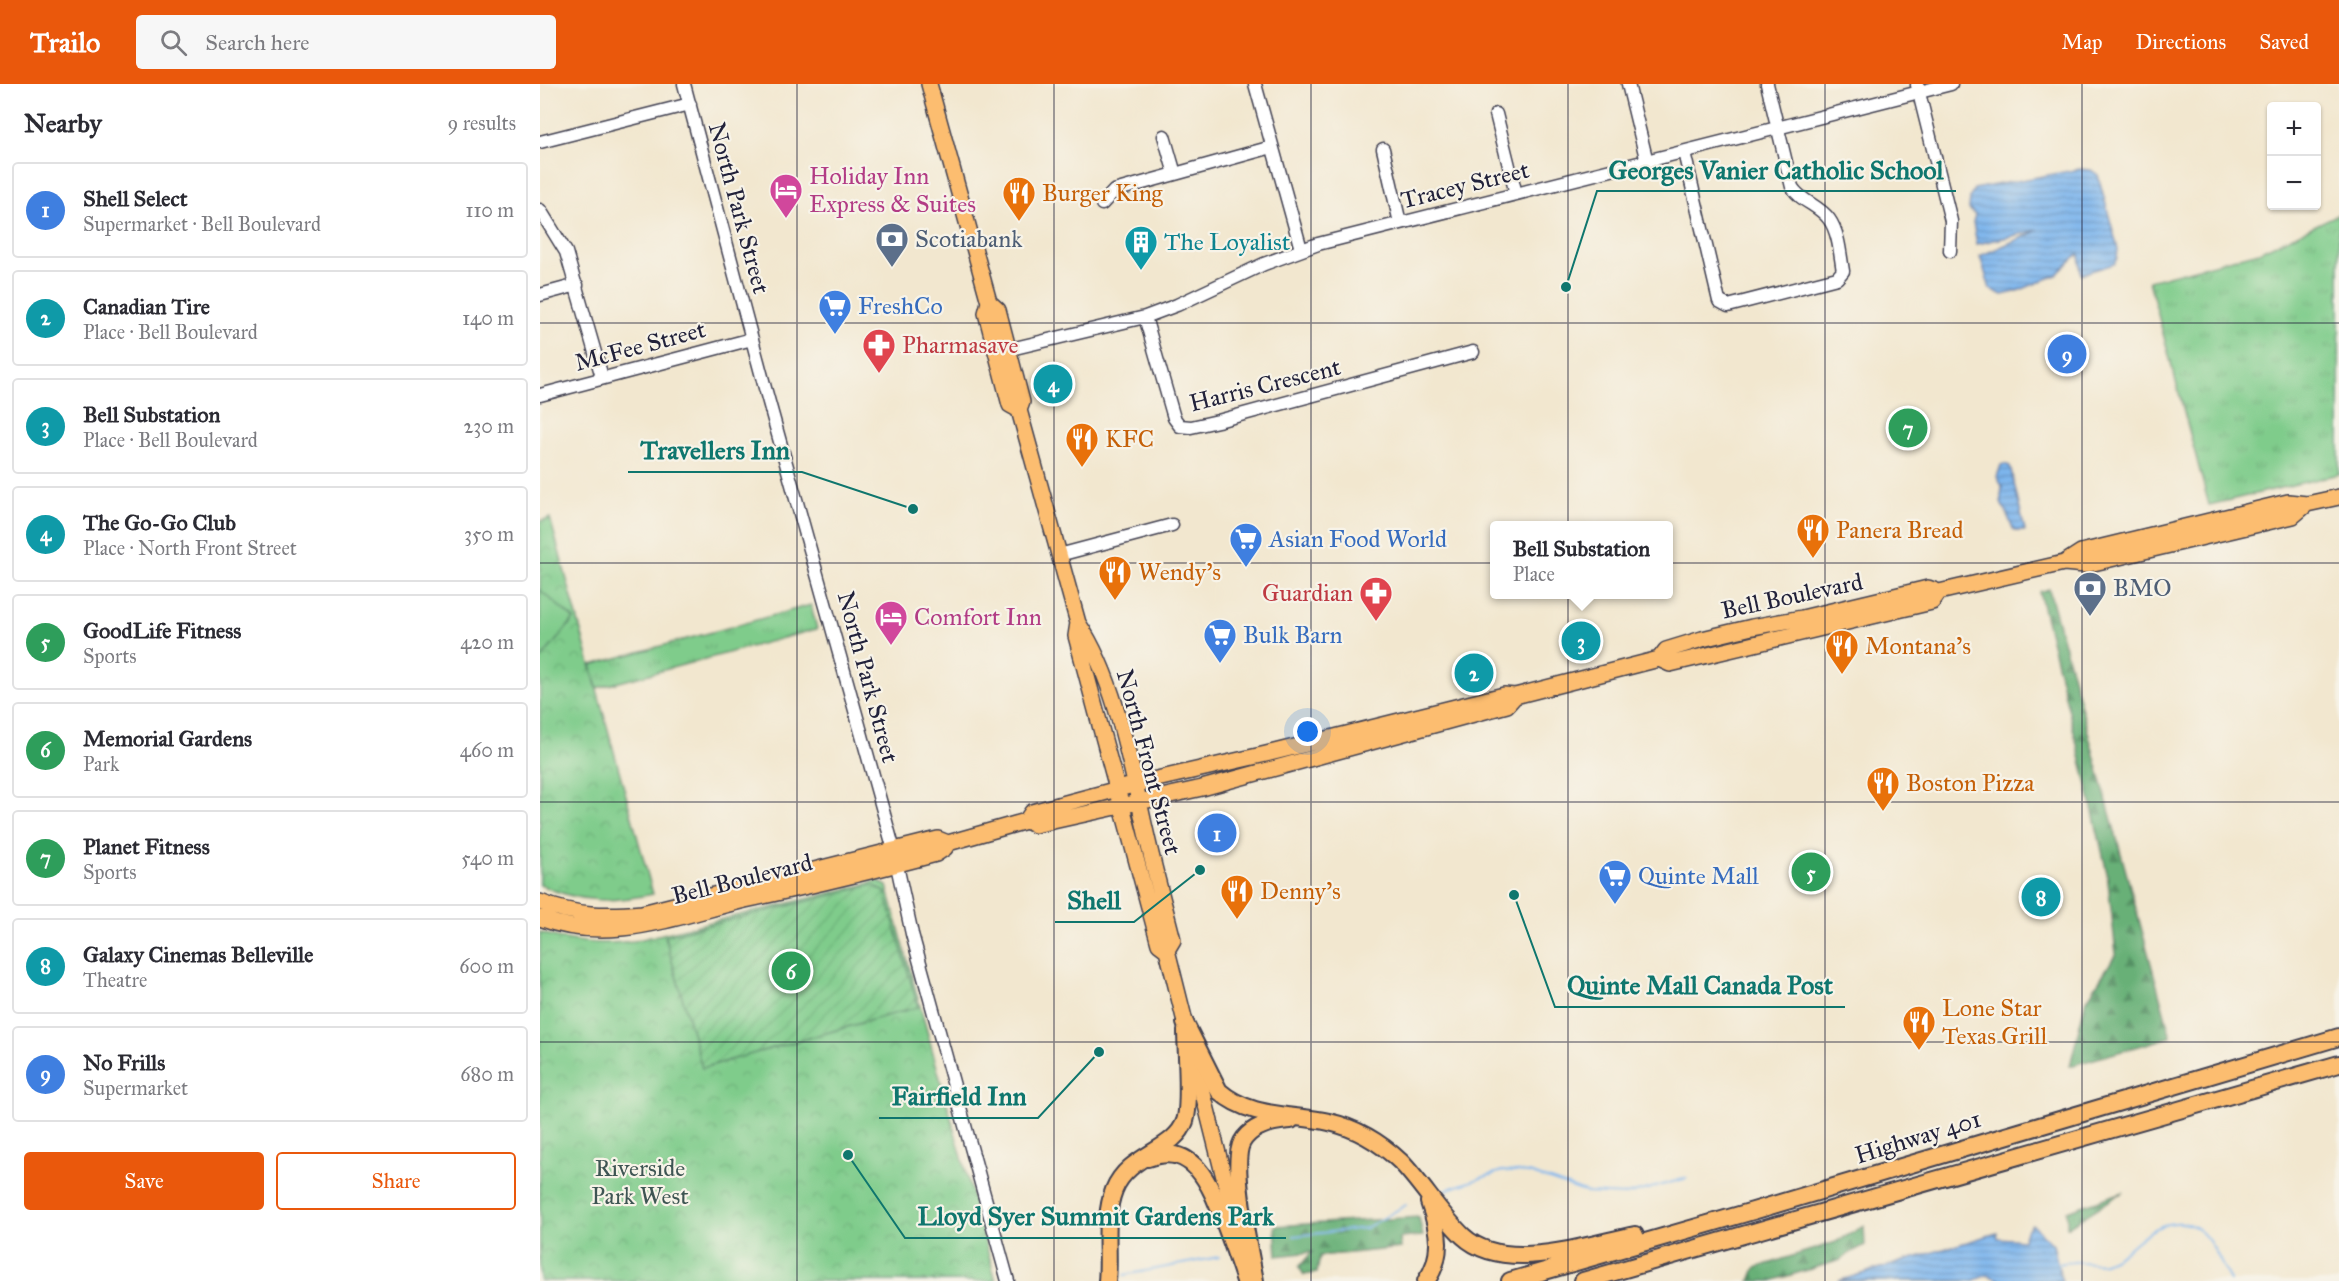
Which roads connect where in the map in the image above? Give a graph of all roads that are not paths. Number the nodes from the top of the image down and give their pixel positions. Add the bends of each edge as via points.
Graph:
1 (684, 84) edge
2 (929, 84) edge
3 (1255, 84) edge
4 (1628, 84) edge
5 (1767, 84) edge
6 (1952, 84) edge
7 (1918, 88) edge
8 (690, 104) junction
9 (1496, 114) dead end
10 (1778, 129) junction
11 (1164, 136) dead end
12 (540, 142) edge
13 (1272, 147) junction
14 (1383, 149) dead end
15 (1684, 152) junction
16 (1647, 162) junction
17 (1175, 174) junction
18 (1516, 194) junction
19 (1102, 204) dead end
20 (540, 210) edge
21 (1400, 223) junction
22 (1301, 249) junction
23 (1950, 251) dead end
24 (577, 285) junction
25 (540, 295) edge
26 (1145, 317) junction
27 (752, 339) junction
28 (1003, 351) junction
29 (1473, 352) dead end
30 (602, 377) junction
31 (540, 395) edge
32 (2339, 497) edge
33 (1172, 525) dead end
34 (1059, 555) junction
35 (1078, 623) junction
36 (1515, 696) junction
37 (1135, 785) junction
38 (1118, 789) junction
39 (1139, 802) junction
40 (1123, 805) junction
41 (1026, 821) junction
42 (895, 858) junction
43 (540, 902) edge
44 (540, 918) edge
45 (1167, 950) junction
46 (1185, 1023) junction
47 (2339, 1037) edge
48 (2339, 1064) edge
49 (1313, 1119) junction
50 (1131, 1166) junction
51 (1423, 1190) junction
52 (1753, 1211) junction
53 (1693, 1250) junction
54 (1108, 1277) edge
55 (1008, 1281) edge
56 (1245, 1281) edge
57 (1250, 1281) edge
58 (1255, 1281) edge
59 (1426, 1281) edge
60 (1510, 1281) edge
61 (1583, 1281) edge
62 (1605, 1281) edge

1 - 8 street, North Park Street
2 - 28 main road, North Front Street via 989,302 986,313
3 - 13 street
4 - 16 street
5 - 10 street
6 - 7 street, Tracey Street
7 - 10 street, Tracey Street
7 - 23 street via 1951,221
8 - 12 street
8 - 27 street, North Park Street
9 - 18 street
10 - 15 street, Tracey Street
10 - 15 street via 1792,187 1828,218 1838,244 1843,271 1829,281 1728,306 1719,301
11 - 17 street
13 - 17 street
13 - 22 street
14 - 21 street
15 - 16 street, Tracey Street
16 - 18 street, Tracey Street
17 - 19 street via 1114,191
18 - 21 street, Tracey Street
20 - 24 street via 566,252
21 - 22 street, Tracey Street
22 - 26 street, Tracey Street
24 - 25 street
24 - 30 street
26 - 28 street, Tracey Street
26 - 29 street, Harris Crescent via 1173,418 1180,426 1218,421
27 - 30 street, McFee Street
27 - 42 street, North Park Street
28 - 34 main road, North Front Street via 1010,405 1019,410
30 - 31 street, McFee Street
32 - 36 main road, Bell Boulevard via 2307,504 2293,516 2085,566 2064,563 1939,592 1928,588 1722,634 1666,650 1659,659
33 - 34 street
34 - 35 main road, North Front Street
35 - 37 main road, North Front Street via 1107,683
35 - 38 main road, North Front Street via 1076,636
36 - 37 main road, Bell Boulevard via 1504,694
36 - 39 main road, Bell Boulevard via 1507,705
37 - 38 main road, Bell Boulevard
37 - 39 main road, North Front Street
38 - 40 main road, North Front Street
38 - 41 main road, Bell Boulevard via 1032,812
39 - 40 main road, Bell Boulevard
39 - 45 main road, North Front Street via 1173,940
40 - 41 main road, Bell Boulevard via 1035,825
40 - 45 main road, North Front Street via 1159,944
41 - 42 main road, Bell Boulevard via 948,843 936,854
42 - 43 main road, Bell Boulevard via 642,912 582,914
42 - 44 main road, Bell Boulevard via 643,927 579,927
42 - 55 street, North Park Street via 912,934
45 - 46 main road, North Front Street
46 - 49 highway via 1219,1091 1228,1099 1251,1109
46 - 50 highway via 1186,1120 1177,1135
46 - 57 main road, North Front Street
47 - 52 highway, Highway 401
48 - 53 highway, Highway 401
49 - 51 highway via 1340,1125 1378,1143 1401,1162
49 - 58 highway via 1264,1125 1246,1136 1238,1152
50 - 54 highway via 1118,1182 1111,1200
50 - 56 highway via 1153,1156 1169,1155 1186,1160 1201,1172 1212,1190
51 - 52 highway via 1473,1244 1511,1256 1544,1253
51 - 59 highway via 1439,1239 1436,1265
52 - 60 highway, Highway 401
53 - 61 highway, Highway 401
53 - 62 highway

